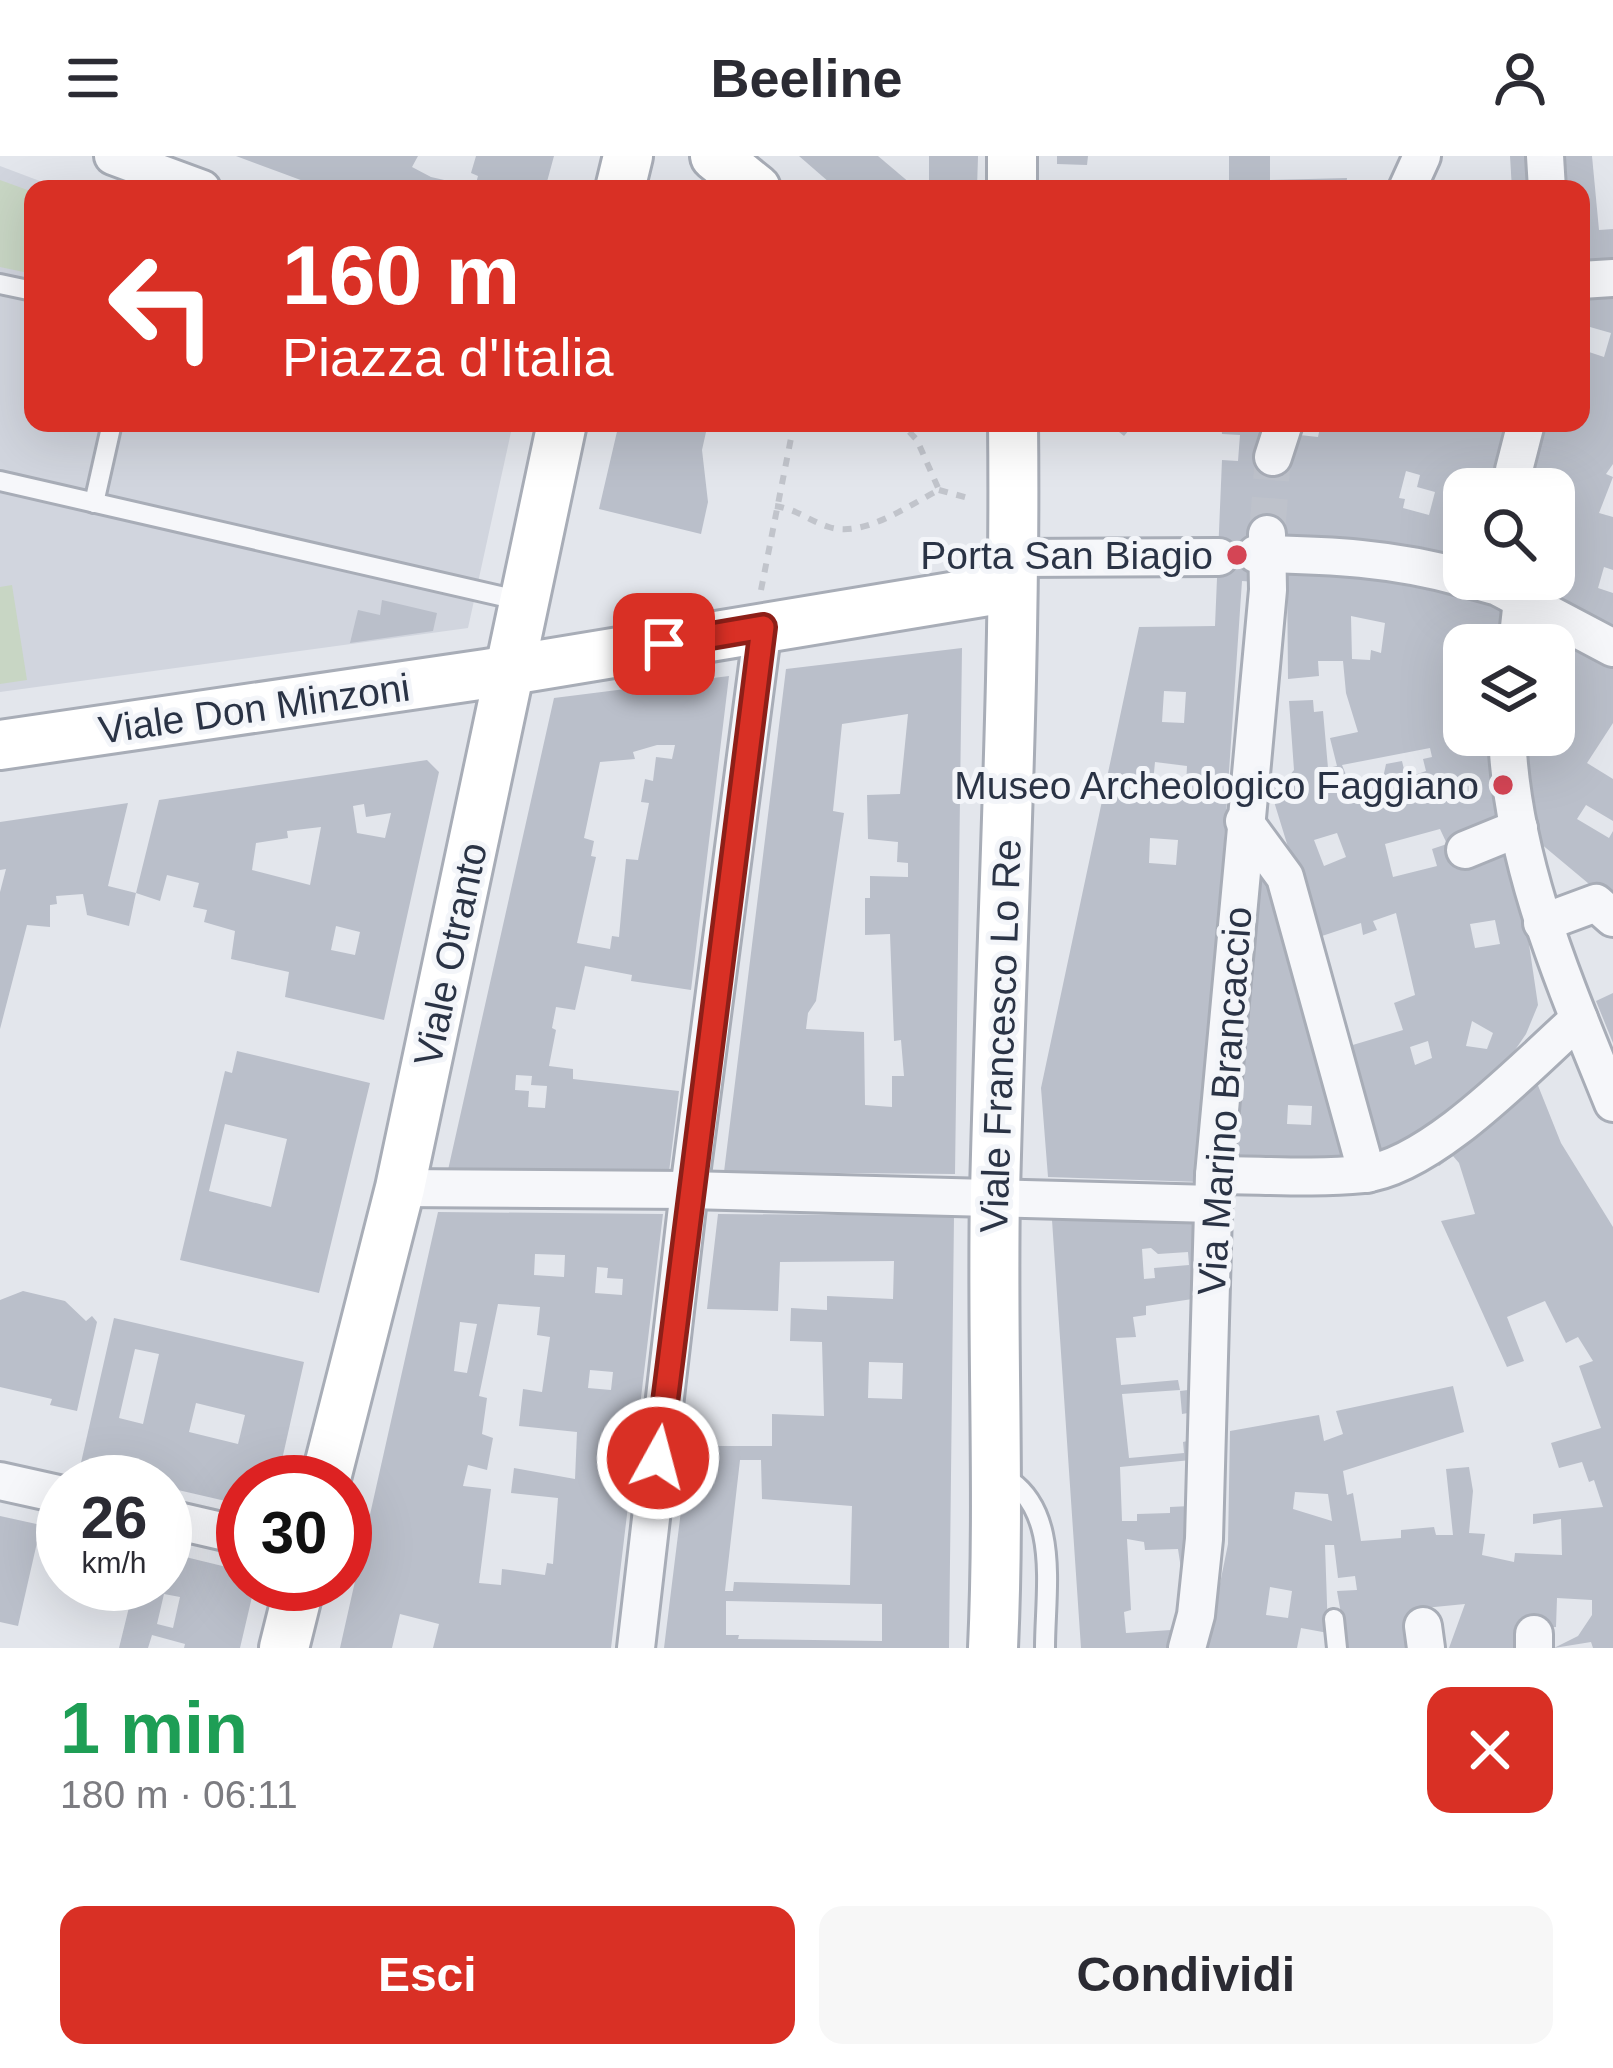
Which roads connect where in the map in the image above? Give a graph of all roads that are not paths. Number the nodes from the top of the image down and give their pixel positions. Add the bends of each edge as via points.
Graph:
1 (113, 156) edge
2 (715, 156) edge
3 (178, 180) edge
4 (745, 180) edge
5 (110, 432) edge
6 (560, 432) edge
7 (1013, 432) edge
8 (1524, 432) edge
9 (1515, 468) edge
10 (0, 481) edge
11 (94, 503) junction
12 (1219, 557) dead end
13 (1443, 572) edge
14 (1012, 573) junction
15 (1537, 600) edge
16 (522, 601) junction
17 (761, 612) junction
18 (1613, 648) edge
19 (507, 671) junction
20 (0, 745) edge
21 (1510, 756) edge
22 (1244, 821) junction
23 (1519, 828) junction
24 (1465, 850) dead end
25 (1613, 917) edge
26 (1542, 923) junction
27 (1579, 1019) junction
28 (1613, 1103) edge
29 (1367, 1174) junction
30 (400, 1188) junction
31 (1213, 1189) junction
32 (689, 1190) junction
33 (995, 1197) junction
34 (332, 1455) edge
35 (994, 1472) junction
36 (0, 1480) edge
37 (36, 1489) edge
38 (293, 1611) edge
39 (1334, 1619) dead end
40 (284, 1648) edge
41 (636, 1648) edge
42 (993, 1648) edge
43 (1046, 1648) edge
44 (1186, 1648) edge
45 (1337, 1648) edge

1 - 3 street
2 - 4 street
5 - 11 lane
6 - 16 street, Viale Otranto
7 - 14 street, Viale Francesco Lo Re
8 - 9 street
10 - 11 lane
11 - 16 lane
12 - 14 street
13 - 22 street, Via Marino Brancaccio via 1263,547 1268,590
14 - 17 street, Viale Don Minzoni
14 - 33 street, Viale Francesco Lo Re
15 - 18 street
16 - 19 street, Viale Otranto
17 - 19 street, Viale Don Minzoni
17 - 32 street
19 - 20 street, Viale Don Minzoni
19 - 30 street, Viale Otranto
21 - 23 street
22 - 29 street via 1285,877
22 - 31 street, Via Marino Brancaccio
23 - 24 street
23 - 26 street
25 - 26 street via 1596,903
26 - 27 street
27 - 28 street
27 - 29 street via 1463,1121 1413,1157
29 - 31 street
30 - 32 street
30 - 34 street, Viale Otranto
31 - 33 street
31 - 44 street, Via Marino Brancaccio via 1204,1539
32 - 33 street
32 - 41 street
33 - 35 street, Viale Francesco Lo Re
35 - 42 street, Viale Francesco Lo Re
35 - 43 lane via 1024,1491 1045,1530
36 - 37 street
38 - 40 street
39 - 45 lane

